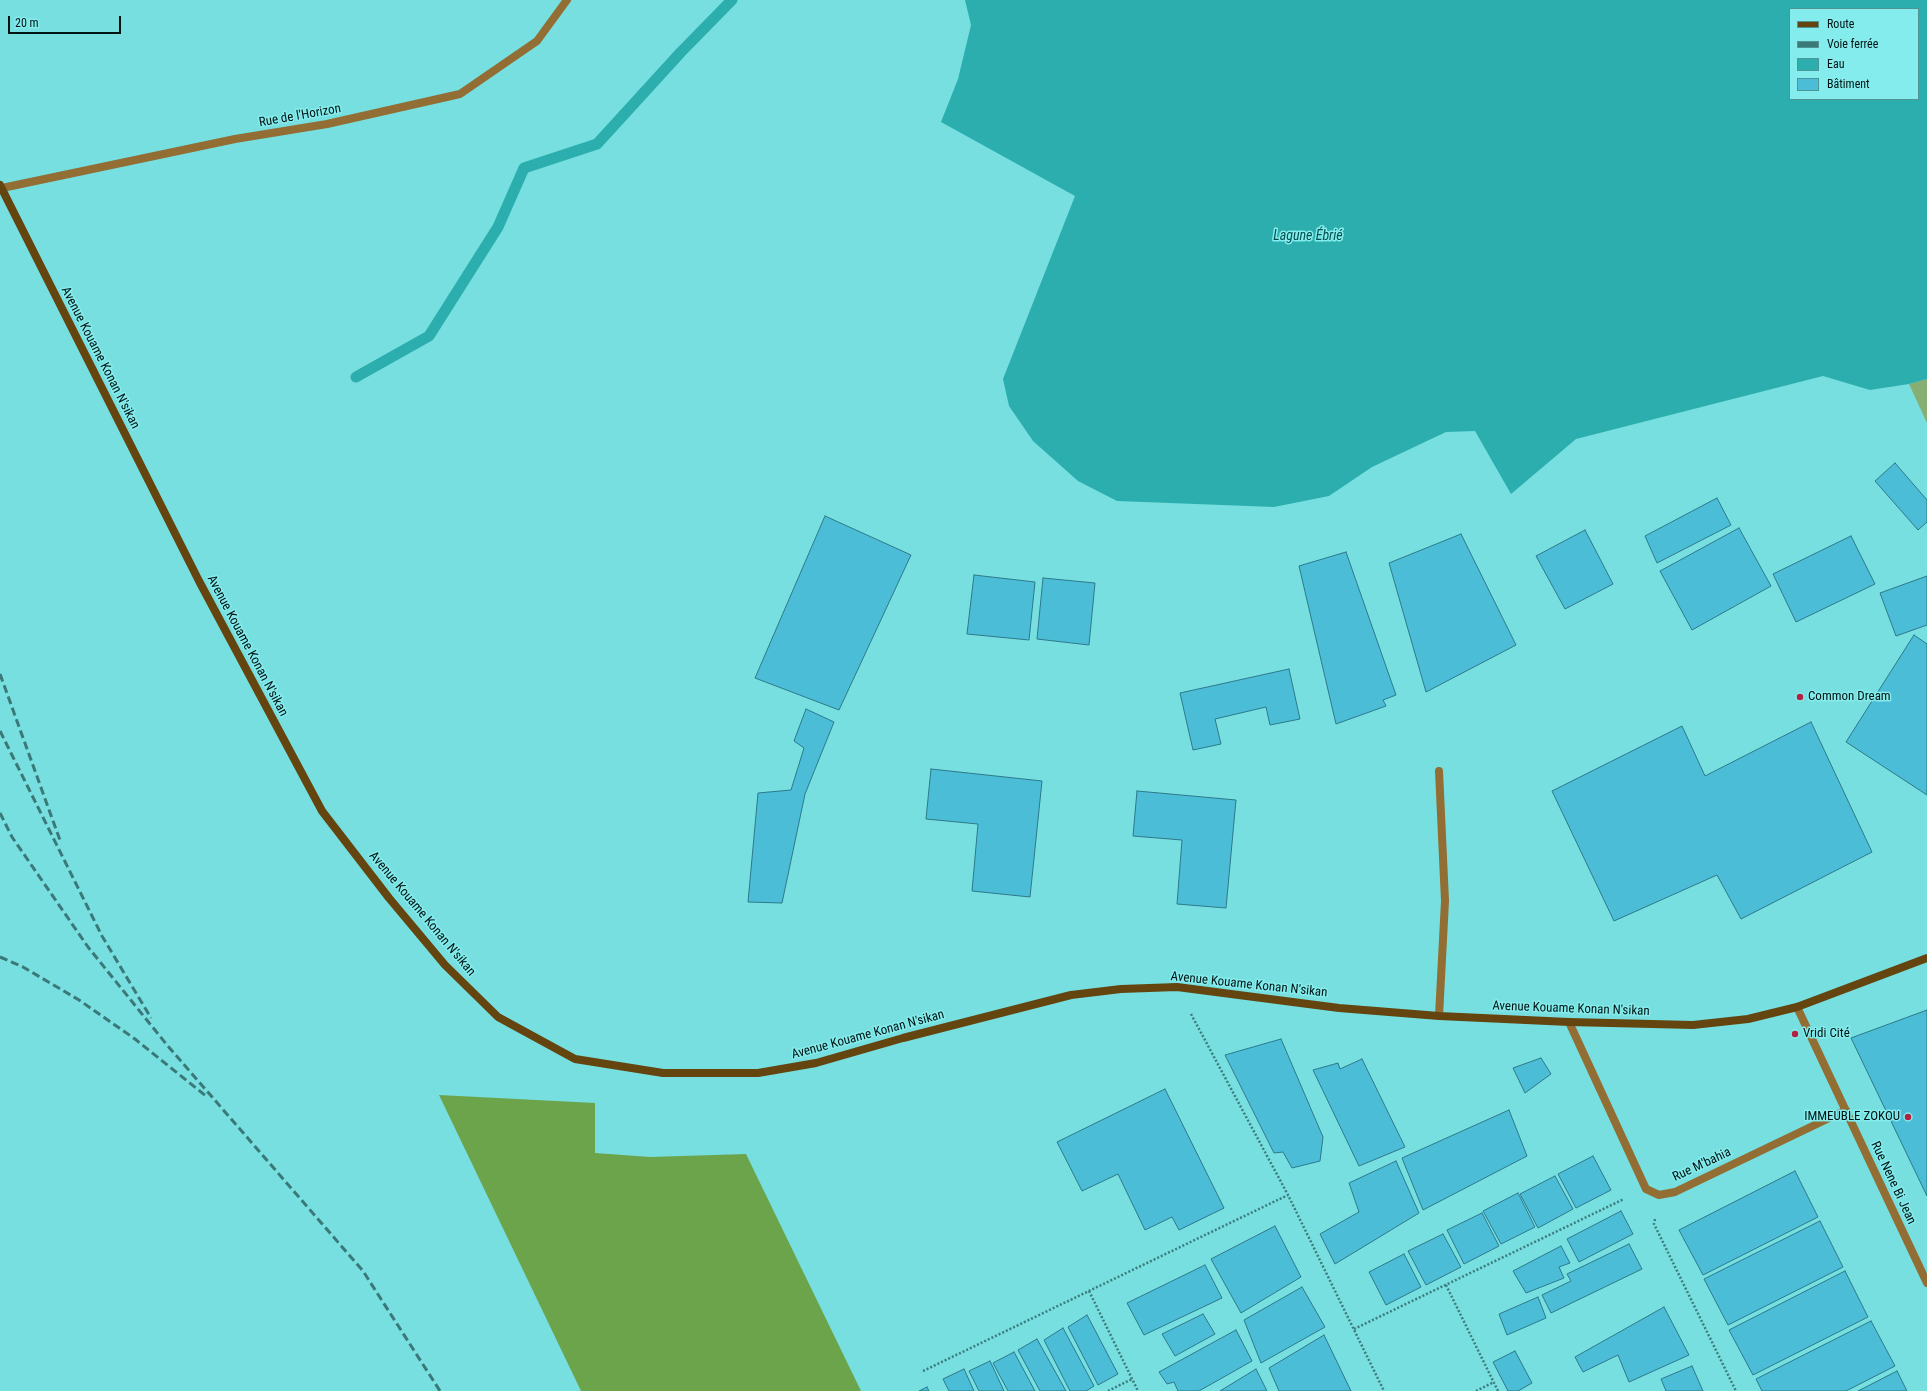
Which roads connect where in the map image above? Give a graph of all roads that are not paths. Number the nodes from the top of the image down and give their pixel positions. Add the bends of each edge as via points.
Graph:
1 (568, 0) edge
2 (1, 187) edge
3 (1439, 771) dead end
4 (1927, 958) edge
5 (1797, 1007) junction
6 (1439, 1016) junction
7 (1569, 1022) junction
8 (1846, 1110) junction
9 (1927, 1283) edge

1 - 2 street, Rue de l'Horizon via 536,41 460,94 327,124 234,139
2 - 6 street, Avenue Kouame Konan N'sikan via 199,581 322,811 445,965 498,1017 575,1059 663,1073 758,1073 816,1063 1071,995 1121,989 1177,987 1339,1008
3 - 6 street via 1445,900
4 - 5 street, Avenue Kouame Konan N'sikan
5 - 7 street, Avenue Kouame Konan N'sikan via 1748,1019 1693,1026
5 - 8 street, Rue Nene Bi Jean
6 - 7 street, Avenue Kouame Konan N'sikan
7 - 8 street, Rue M'bahia via 1646,1189 1659,1195 1675,1192
8 - 9 street, Rue Nene Bi Jean

